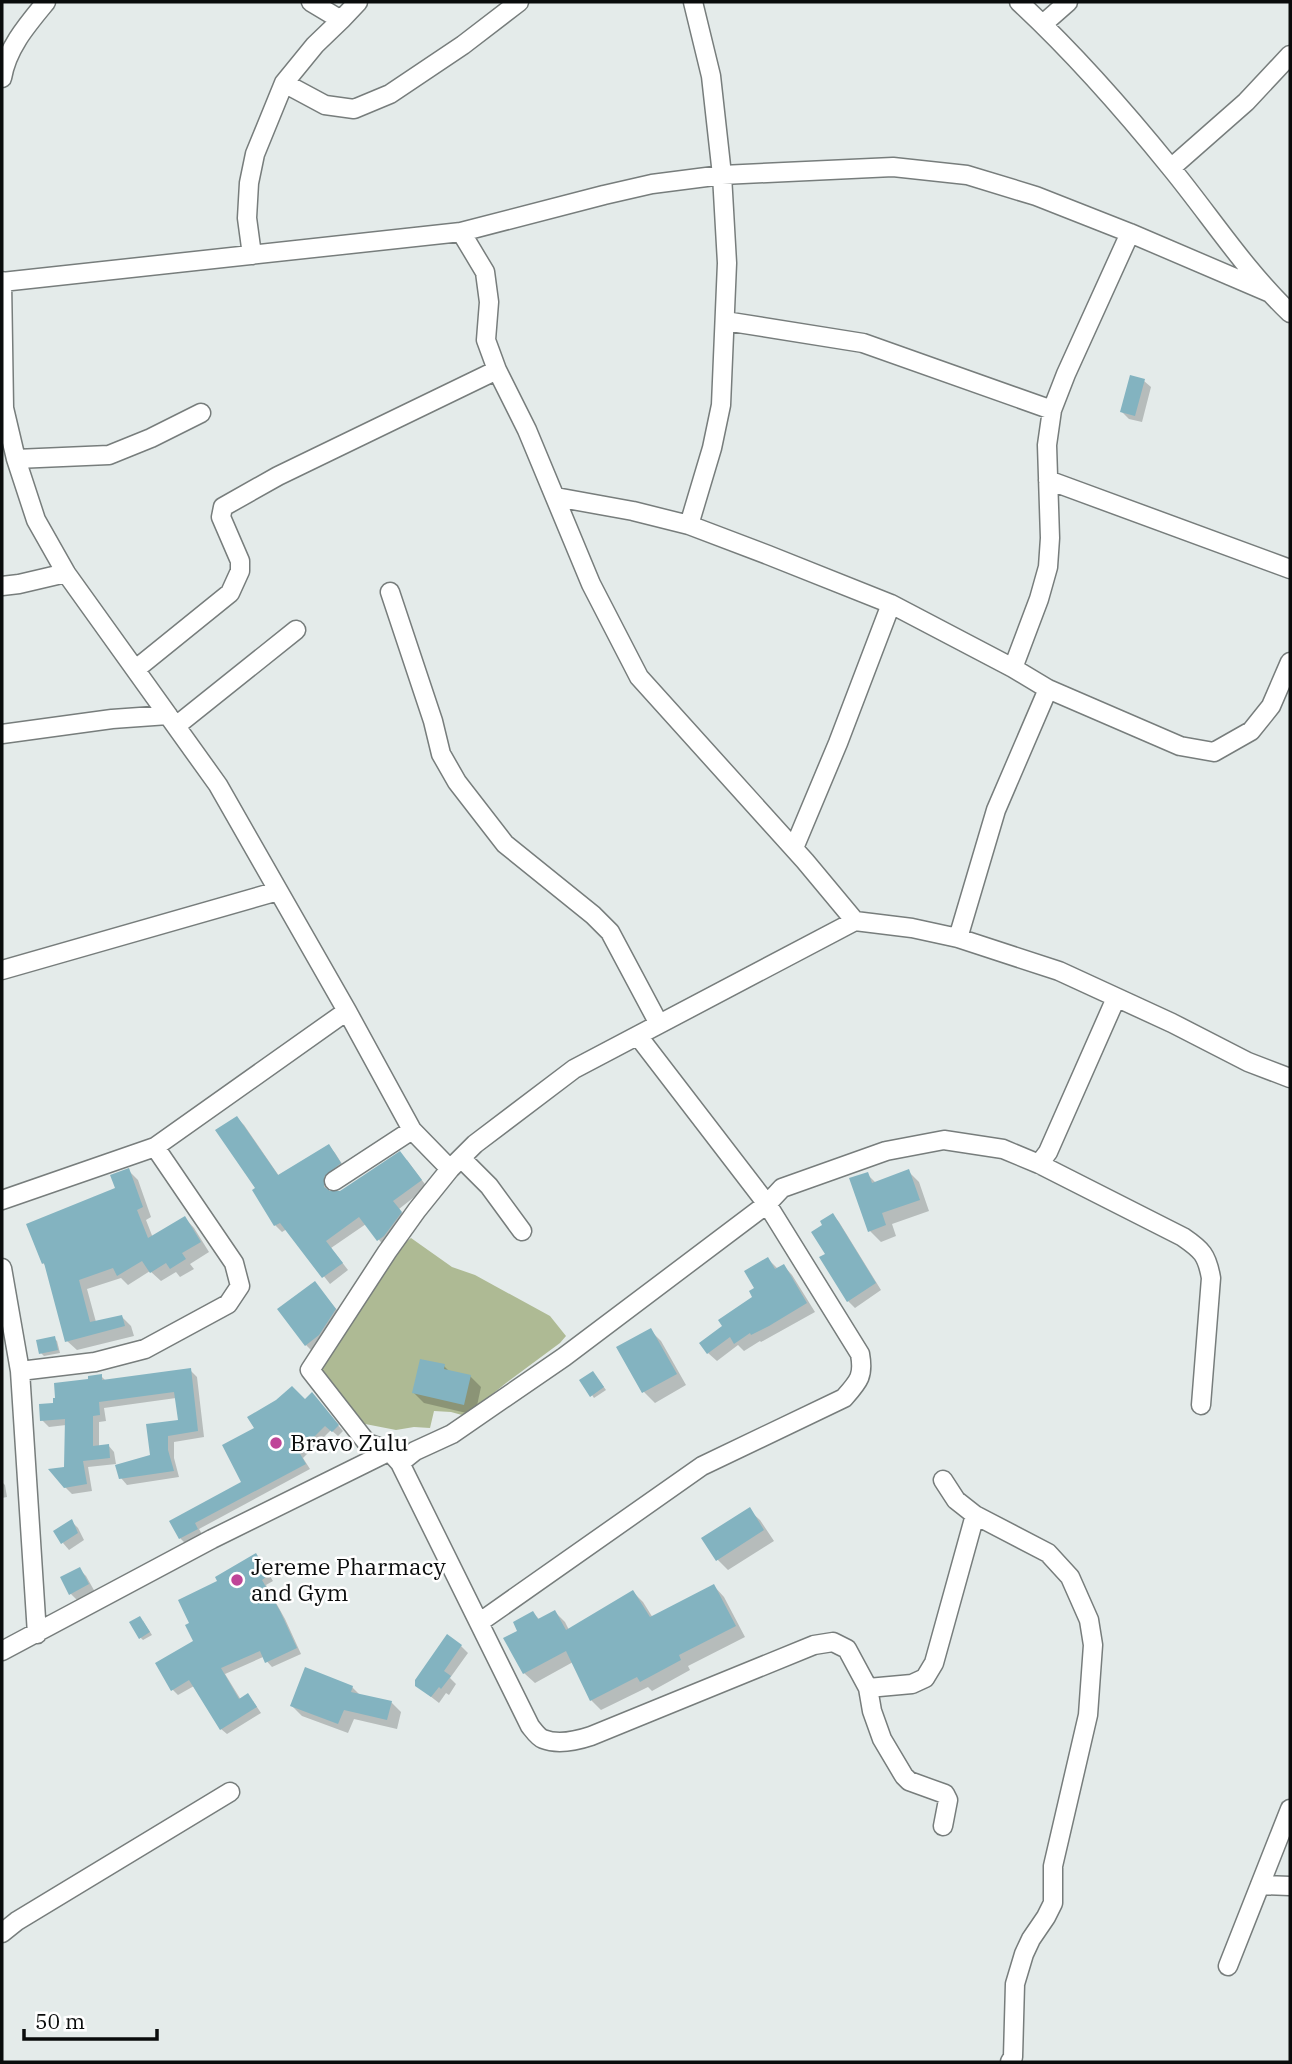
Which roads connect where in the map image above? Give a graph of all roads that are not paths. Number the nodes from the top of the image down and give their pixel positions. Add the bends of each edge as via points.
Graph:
1 (46, 2) edge
2 (311, 2) edge
3 (358, 2) edge
4 (519, 2) edge
5 (693, 2) edge
6 (1019, 2) edge
7 (1068, 2) edge
8 (341, 20) junction
9 (1043, 24) junction
10 (1290, 55) edge
11 (2, 78) edge
12 (284, 83) junction
13 (1171, 168) junction
14 (722, 175) junction
15 (461, 232) junction
16 (1130, 233) junction
17 (251, 255) junction
18 (2, 281) edge
19 (1268, 292) junction
20 (1290, 313) edge
21 (725, 321) junction
22 (497, 370) junction
23 (3, 408) edge
24 (1052, 410) junction
25 (201, 413) dead end
26 (16, 459) junction
27 (1048, 480) junction
28 (556, 497) junction
29 (689, 525) junction
30 (1290, 569) edge
31 (66, 573) junction
32 (2, 586) edge
33 (390, 592) dead end
34 (891, 604) junction
35 (296, 630) dead end
36 (1290, 662) edge
37 (1013, 668) junction
38 (136, 669) junction
39 (1048, 689) junction
40 (172, 721) junction
41 (2, 734) edge
42 (793, 848) junction
43 (278, 891) junction
44 (855, 921) junction
45 (958, 938) junction
46 (2, 970) edge
47 (1116, 998) junction
48 (347, 1011) junction
49 (659, 1024) junction
50 (638, 1036) junction
51 (1290, 1078) edge
52 (412, 1130) junction
53 (155, 1147) junction
54 (456, 1164) junction
55 (1039, 1164) junction
56 (334, 1181) dead end
57 (2, 1200) edge
58 (767, 1204) junction
59 (522, 1231) dead end
60 (2, 1268) edge
61 (20, 1371) junction
62 (1201, 1405) dead end
63 (395, 1457) junction
64 (943, 1480) dead end
65 (975, 1515) junction
66 (480, 1622) junction
67 (37, 1634) junction
68 (2, 1651) edge
69 (868, 1688) junction
70 (230, 1792) dead end
71 (1290, 1809) edge
72 (943, 1826) dead end
73 (1260, 1885) junction
74 (1290, 1886) edge
75 (2, 1933) edge
76 (1228, 1966) dead end
77 (1010, 2062) edge

1 - 11 street via 22,31
2 - 8 street
3 - 8 street
4 - 12 street via 390,94 354,109 325,105
5 - 14 street via 711,76
6 - 9 street
7 - 9 street
8 - 12 street
9 - 13 street
10 - 13 street via 1247,102
12 - 17 street via 248,183
13 - 19 street
14 - 15 street via 652,184
14 - 16 street via 893,167 967,175
14 - 21 street
15 - 17 street
15 - 22 street via 485,272 489,302 486,340
16 - 19 street
16 - 24 street
17 - 18 street
18 - 23 street
19 - 20 street
21 - 24 street via 863,343
21 - 29 street via 721,405
22 - 28 street
22 - 38 street via 223,507 221,517 240,561 230,593
23 - 26 street
24 - 27 street
25 - 26 street via 110,455
26 - 31 street via 36,520
27 - 30 street
27 - 37 street via 1048,567
28 - 29 street
28 - 42 street via 591,584 639,677
29 - 34 street
31 - 32 street
31 - 38 street
33 - 49 street via 441,754 457,782 505,844 610,932
34 - 37 street
34 - 42 street
35 - 40 street
36 - 39 street via 1270,706 1251,731 1214,752 1180,746
37 - 39 street
38 - 40 street
39 - 45 street via 996,810
40 - 41 street via 112,719
40 - 43 street via 218,785
42 - 44 street
43 - 46 street
43 - 48 street
44 - 45 street
44 - 49 street
45 - 47 street via 1059,971
47 - 51 street
47 - 55 street
48 - 52 street
48 - 53 street
49 - 50 street
50 - 54 street via 574,1069 485,1136
50 - 58 street
52 - 54 street
52 - 56 street
53 - 57 street
53 - 61 street via 234,1262 240,1286 228,1304 145,1349 95,1362
54 - 59 street via 489,1186
54 - 63 street via 387,1252 310,1370 367,1443
55 - 58 street via 1003,1150 944,1140 886,1151 782,1188
55 - 62 street via 1200,1249 1211,1278
58 - 63 street via 564,1357 452,1434
58 - 66 street via 860,1354 859,1382 844,1398 702,1466
60 - 61 street
61 - 67 street
63 - 66 street
63 - 67 street via 212,1539
64 - 65 street via 956,1500
65 - 69 street via 934,1663 925,1678 912,1684
65 - 77 street via 1048,1553 1070,1577 1089,1619 1093,1645 1088,1715 1053,1866 1053,1903 1031,1939 1015,1984
66 - 69 street via 530,1726 541,1739 576,1741 814,1645 833,1642 847,1649
67 - 68 street
69 - 72 street via 882,1739 904,1776 945,1794
70 - 75 street
71 - 73 street
73 - 74 street
73 - 76 street

